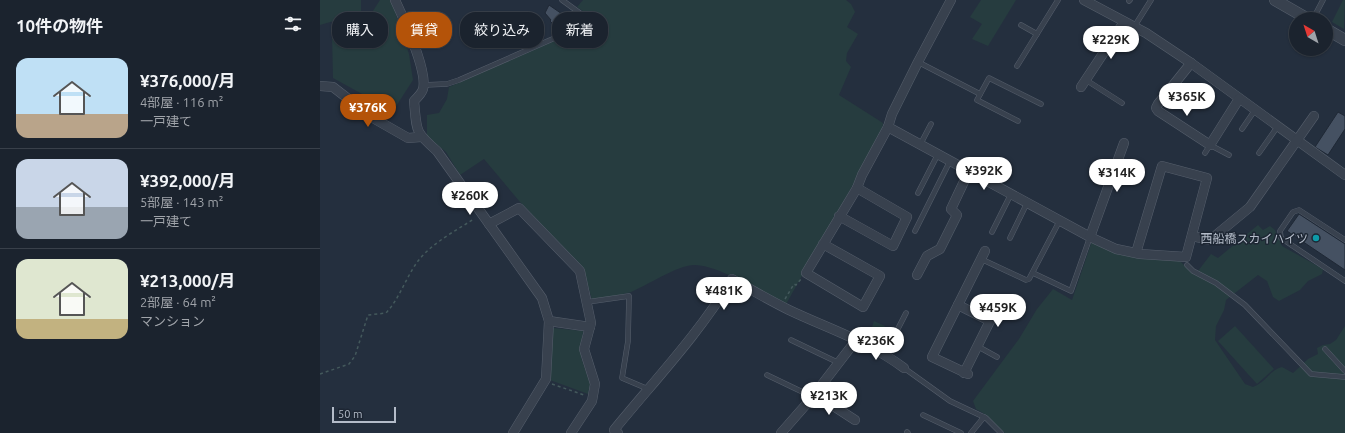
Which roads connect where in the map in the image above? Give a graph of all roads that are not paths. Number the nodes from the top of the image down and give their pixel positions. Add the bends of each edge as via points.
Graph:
1 (395, 0) edge
2 (562, 0) edge
3 (951, 0) edge
4 (1058, 0) edge
5 (1084, 0) edge
6 (1151, 0) edge
7 (1275, 0) edge
8 (1323, 0) edge
9 (1288, 3) edge
10 (1299, 12) edge
11 (1317, 12) edge
12 (1124, 22) junction
13 (1021, 25) dead end
14 (1134, 27) junction
15 (1333, 33) edge
16 (1037, 34) junction
17 (1345, 40) edge
18 (918, 62) junction
19 (1191, 63) junction
20 (1017, 66) dead end
21 (1083, 84) joint
22 (423, 85) junction
23 (320, 86) edge
24 (980, 94) junction
25 (1239, 99) junction
26 (1122, 102) dead end
27 (1041, 104) dead end
28 (1255, 110) junction
29 (1314, 116) dead end
30 (1018, 121) dead end
31 (931, 124) dead end
32 (1278, 126) junction
33 (888, 127) junction
34 (1242, 129) dead end
35 (421, 137) junction
36 (1298, 140) junction
37 (1124, 143) dead end
38 (920, 144) junction
39 (1210, 145) junction
40 (1205, 153) dead end
41 (1259, 153) dead end
42 (938, 154) junction
43 (1229, 155) dead end
44 (950, 161) junction
45 (969, 171) junction
46 (1345, 175) edge
47 (856, 188) junction
48 (918, 193) dead end
49 (1011, 194) junction
50 (1027, 203) junction
51 (839, 216) junction
52 (1060, 220) junction
53 (489, 224) junction
54 (915, 231) dead end
55 (992, 232) dead end
56 (1192, 236) junction
57 (1090, 237) junction
58 (1010, 238) dead end
59 (1345, 240) edge
60 (823, 244) junction
61 (1136, 253) junction
62 (983, 255) joint
63 (1186, 262) junction
64 (1033, 273) junction
65 (917, 275) dead end
66 (1345, 280) edge
67 (587, 302) junction
68 (958, 305) junction
69 (906, 314) dead end
70 (549, 322) junction
71 (590, 327) junction
72 (857, 339) junction
73 (791, 340) dead end
74 (977, 346) junction
75 (1325, 349) dead end
76 (885, 354) junction
77 (997, 357) dead end
78 (840, 363) junction
79 (904, 368) joint
80 (1345, 371) edge
81 (767, 375) dead end
82 (1345, 377) edge
83 (648, 389) junction
84 (814, 395) junction
85 (923, 415) dead end
86 (984, 417) junction
87 (855, 420) dead end
88 (614, 432) edge
89 (514, 433) edge
90 (571, 433) edge
91 (781, 433) edge
92 (961, 433) edge
93 (971, 433) edge
94 (1001, 433) edge

1 - 22 street via 420,62
2 - 22 lane via 588,19 589,23 459,80 447,84
3 - 18 street
4 - 16 lane
5 - 12 street
6 - 14 lane
7 - 9 street
8 - 11 lane
9 - 10 street
12 - 14 street
12 - 21 street
13 - 16 lane
14 - 19 street
15 - 17 street
16 - 20 lane
18 - 24 lane
18 - 33 street
19 - 25 street
19 - 39 street via 1156,108
21 - 26 lane
22 - 35 street via 414,101 417,130
23 - 35 street via 333,86 373,118 408,138
24 - 27 lane via 989,78
24 - 30 lane via 977,100
25 - 28 street
25 - 39 street
28 - 32 street
28 - 34 lane
29 - 36 street
31 - 38 lane
32 - 36 street
32 - 41 lane
33 - 38 street
33 - 47 street
35 - 53 street via 437,151
36 - 46 street
36 - 56 street via 1250,207 1210,240
37 - 57 street
38 - 42 street
39 - 40 lane
39 - 43 lane
42 - 44 street
42 - 48 lane
44 - 45 street
44 - 54 lane
45 - 49 street
45 - 65 street via 951,208 957,214 940,249 927,256
47 - 51 street
47 - 51 street via 907,217 893,246
49 - 50 street
49 - 55 lane
50 - 52 street
50 - 58 lane
51 - 60 street
52 - 57 street
52 - 64 lane
53 - 67 street via 519,208 580,271
53 - 70 street via 542,298
56 - 61 street via 1206,178 1162,166
56 - 63 street
57 - 61 street via 1116,249
57 - 64 lane via 1071,291
59 - 66 lane via 1299,210 1293,212 1280,231 1281,238
60 - 60 street via 806,273 863,306 880,276
61 - 63 street
62 - 64 lane via 1026,280
62 - 68 street
63 - 82 lane via 1193,271 1216,283 1245,305 1311,374
67 - 71 street
67 - 83 lane via 629,296 628,341 622,378
68 - 74 street via 990,321
68 - 74 street via 932,357 966,373
69 - 76 lane
70 - 71 street
70 - 89 street via 546,379
71 - 90 street via 584,349 595,384 592,398
72 - 76 street
72 - 78 street
72 - 83 street via 781,306 732,279 719,300
73 - 78 lane
74 - 77 lane
75 - 80 lane
76 - 79 street
78 - 84 street
79 - 86 lane via 950,401
81 - 84 lane
83 - 88 street
84 - 87 street
84 - 91 street
85 - 92 lane
86 - 93 lane
86 - 94 lane

